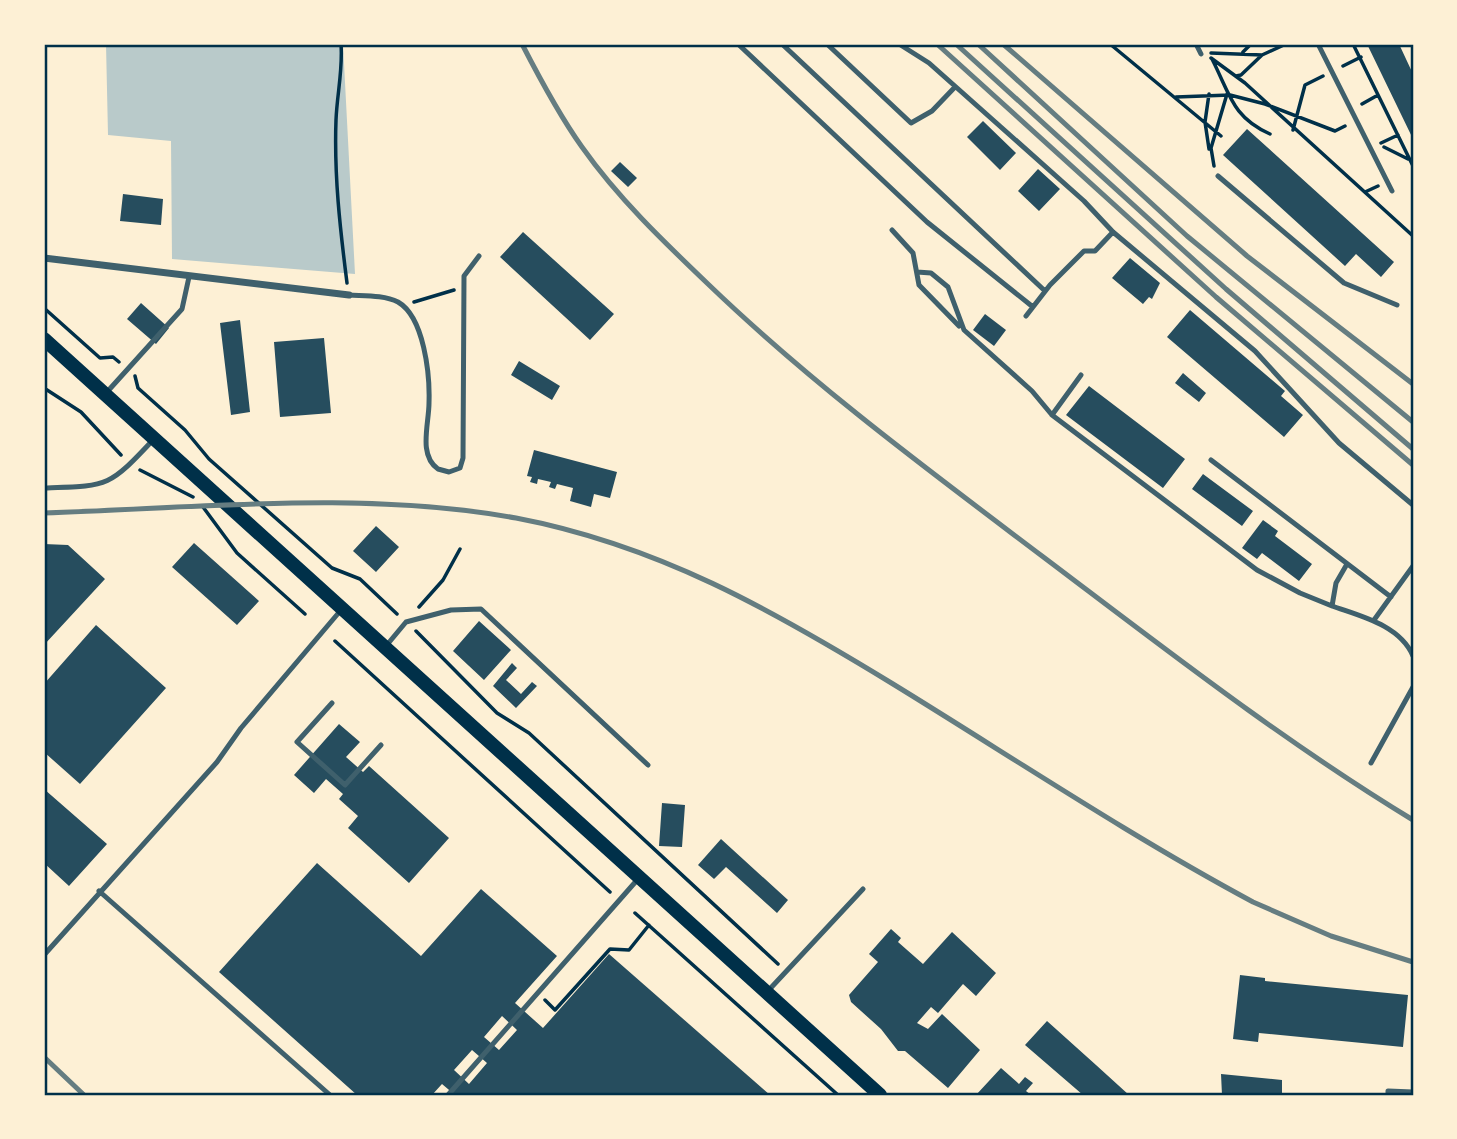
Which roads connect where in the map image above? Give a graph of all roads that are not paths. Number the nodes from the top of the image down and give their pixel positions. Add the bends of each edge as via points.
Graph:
1 (738, 44) edge
2 (782, 44) edge
3 (827, 44) edge
4 (899, 44) edge
5 (1196, 44) edge
6 (1318, 44) edge
7 (1201, 54) road end
8 (955, 87) junction
9 (1218, 176) road end
10 (1392, 191) dead end
11 (892, 230) dead end
12 (1113, 232) junction
13 (479, 256) dead end
14 (44, 258) edge
15 (917, 272) junction
16 (189, 277) junction
17 (1045, 291) junction
18 (349, 295) joint
19 (1397, 305) dead end
20 (1033, 307) junction
21 (1026, 316) dead end
22 (964, 330) junction
23 (44, 339) edge
24 (1081, 375) dead end
25 (105, 394) junction
26 (1052, 415) junction
27 (155, 438) junction
28 (1211, 460) dead end
29 (44, 488) edge
30 (1413, 505) edge
31 (1347, 564) junction
32 (1413, 566) edge
33 (1391, 597) junction
34 (1332, 606) junction
35 (343, 608) junction
36 (1374, 620) junction
37 (386, 646) junction
38 (1413, 656) edge
39 (1413, 687) edge
40 (332, 703) dead end
41 (381, 745) dead end
42 (1371, 763) dead end
43 (648, 765) dead end
44 (638, 878) junction
45 (863, 889) dead end
46 (99, 891) junction
47 (44, 955) edge
48 (767, 993) junction
49 (1413, 1092) edge
50 (1386, 1094) edge
51 (330, 1095) edge
52 (448, 1095) edge
53 (880, 1095) edge

1 - 20 lane via 927,222
2 - 17 lane
3 - 8 lane via 911,123 932,111
4 - 8 lane
5 - 7 lane
6 - 10 lane
8 - 12 lane
9 - 19 lane via 1344,283
11 - 15 lane via 913,253
12 - 17 lane via 1095,251 1084,251
12 - 30 lane via 1269,364 1339,443
13 - 18 lane via 467,271 463,287 463,458 455,471 438,470 427,454 430,400 415,320 402,305
14 - 16 street
15 - 22 lane via 927,296
15 - 22 lane via 931,273 948,286
16 - 18 street
16 - 25 lane via 182,309
17 - 20 lane
20 - 21 lane
22 - 26 lane
23 - 25 main road
24 - 26 lane
25 - 27 main road
26 - 34 lane via 1257,570
27 - 29 lane via 111,481 93,487
27 - 35 main road
28 - 31 lane
31 - 33 lane
31 - 34 lane via 1336,583
32 - 33 lane
33 - 36 lane
34 - 36 lane
35 - 37 main road
35 - 46 lane via 217,762
36 - 38 lane via 1402,640
37 - 43 lane via 406,622 451,610 481,609
37 - 44 main road
39 - 42 lane
40 - 41 lane via 297,742 345,785
44 - 48 main road
44 - 52 lane
45 - 48 lane
46 - 47 lane
46 - 51 lane
48 - 53 main road
49 - 50 lane

